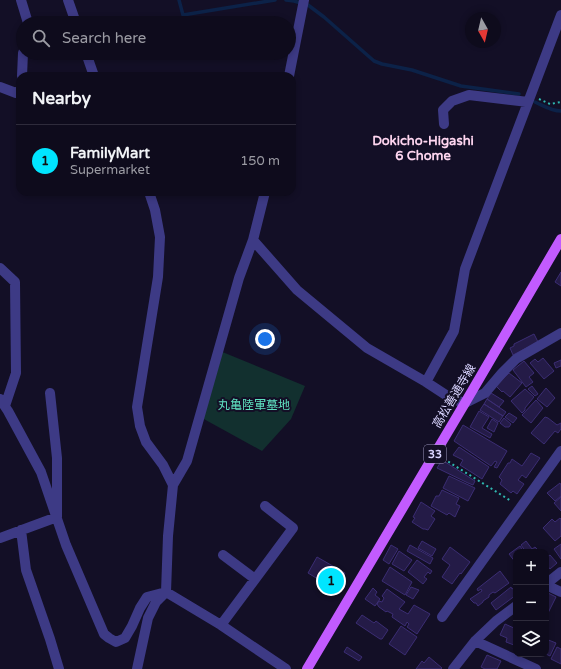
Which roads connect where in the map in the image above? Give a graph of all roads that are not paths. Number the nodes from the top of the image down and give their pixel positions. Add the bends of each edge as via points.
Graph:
1 (21, 0) edge
2 (68, 0) edge
3 (303, 2) edge
4 (561, 15) edge
5 (26, 16) edge
6 (74, 16) edge
7 (296, 39) edge
8 (22, 60) edge
9 (88, 60) edge
10 (292, 60) edge
11 (22, 72) edge
12 (93, 72) edge
13 (290, 72) edge
14 (0, 87) edge
15 (16, 93) edge
16 (529, 99) junction
17 (444, 124) dead end
18 (150, 196) edge
19 (264, 196) edge
20 (561, 238) edge
21 (253, 240) junction
22 (0, 268) edge
23 (561, 333) edge
24 (426, 382) junction
25 (50, 394) dead end
26 (2, 402) edge
27 (465, 403) junction
28 (561, 451) edge
29 (173, 485) junction
30 (265, 506) dead end
31 (57, 517) junction
32 (21, 530) junction
33 (0, 538) edge
34 (223, 555) dead end
35 (561, 572) edge
36 (255, 579) junction
37 (549, 582) edge
38 (548, 585) edge
39 (166, 592) junction
40 (561, 592) edge
41 (513, 608) edge
42 (442, 617) dead end
43 (221, 625) junction
44 (475, 641) junction
45 (59, 669) edge
46 (137, 669) edge
47 (286, 669) edge
48 (307, 669) edge
49 (453, 669) edge
50 (536, 669) edge

1 - 5 street
2 - 6 street
3 - 7 street
4 - 16 street
8 - 11 street
9 - 12 street
10 - 13 street
14 - 15 street
16 - 17 street via 469,95 452,101 444,110
16 - 24 street via 466,269 454,331
18 - 29 street via 160,237 159,261 137,407 146,442 163,465
19 - 21 street
20 - 27 main road, 高松善通寺線 / 33
21 - 24 street via 297,290 367,348
21 - 29 street via 239,278 187,461
22 - 26 street via 16,282 16,373
23 - 27 street via 516,358 485,392
24 - 27 street via 452,399
25 - 31 street via 57,458
26 - 31 street via 41,472
27 - 48 main road, 高松善通寺線 / 33
28 - 42 street
29 - 39 street
30 - 36 street via 293,528
31 - 32 street
31 - 39 street via 66,545 104,634 116,642 125,638 147,597
32 - 33 street
32 - 45 street via 26,570
34 - 36 street
35 - 37 street
36 - 43 street
38 - 40 street
39 - 43 street
39 - 46 street via 156,602 148,618
41 - 44 street via 496,620
43 - 47 street
44 - 49 street
44 - 50 street

